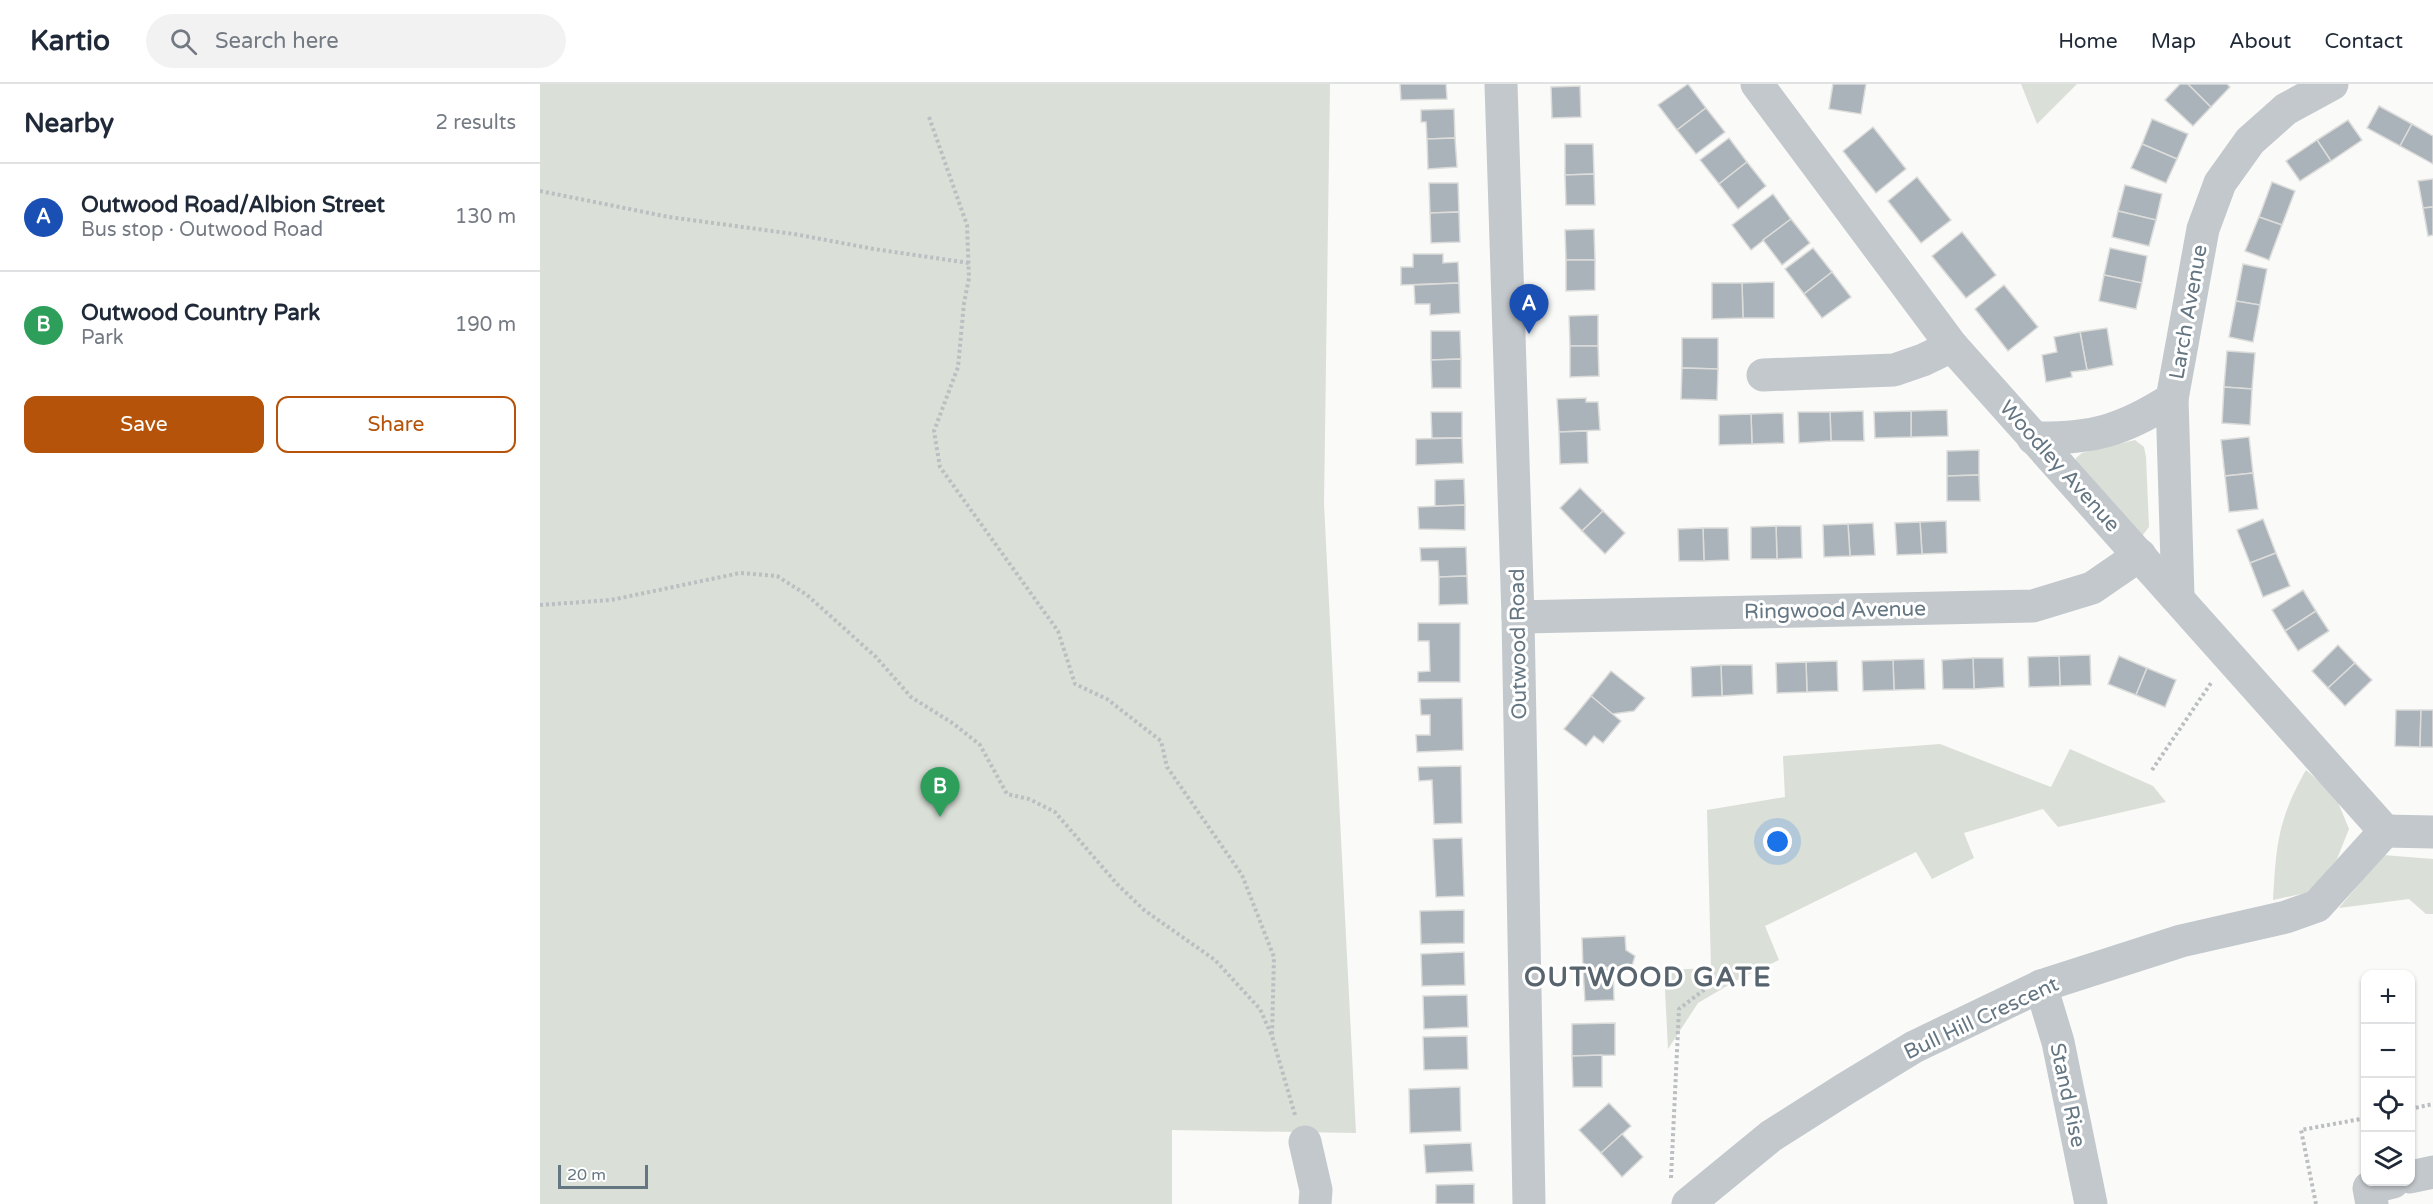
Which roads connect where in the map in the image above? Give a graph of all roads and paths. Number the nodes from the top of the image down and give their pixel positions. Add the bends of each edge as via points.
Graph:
1 (1501, 84) edge
2 (1757, 84) edge
3 (2332, 84) edge
4 (929, 117) dead end
5 (540, 191) edge
6 (969, 263) junction
7 (1952, 346) junction
8 (1763, 375) dead end
9 (2172, 399) junction
10 (2034, 438) junction
11 (2140, 555) junction
12 (2178, 596) junction
13 (540, 605) edge
14 (1518, 617) junction
15 (2230, 655) junction
16 (2152, 770) dead end
17 (2385, 831) junction
18 (2433, 832) edge
19 (1718, 979) dead end
20 (2041, 986) junction
21 (1272, 1036) junction
22 (2433, 1104) edge
23 (2415, 1108) edge
24 (2361, 1119) edge
25 (1305, 1142) joint
26 (2433, 1172) edge
27 (2415, 1176) edge
28 (2377, 1186) edge
29 (1679, 1195) edge
30 (1315, 1204) edge
31 (1529, 1204) edge
32 (2091, 1204) edge
33 (2316, 1204) edge
34 (2372, 1204) edge

1 - 14 street, Outwood Road
2 - 7 street, Woodley Avenue
3 - 9 street, Larch Avenue via 2286,109 2250,141 2220,183 2203,229
4 - 6 path via 967,225
5 - 6 path via 669,217
6 - 21 path via 958,367 934,431 940,467 1058,631 1075,684 1107,699 1161,741 1167,767 1242,875 1274,957
7 - 8 street via 1894,370
7 - 10 street, Woodley Avenue
9 - 10 street via 2107,432 2071,438
9 - 12 street, Larch Avenue
10 - 11 street, Woodley Avenue
11 - 12 street, Woodley Avenue
11 - 14 street, Ringwood Avenue via 2092,588 2033,606
12 - 15 street, Woodley Avenue
13 - 21 path via 610,600 740,573 777,576 807,595 876,657 910,697 980,745 1006,794 1029,799 1055,812 1144,910 1215,960 1260,1009
14 - 31 street, Outwood Road
15 - 16 path
15 - 17 street, Woodley Avenue
17 - 18 street
17 - 20 street, Bull Hill Crescent via 2317,906 2181,941
19 - 29 path via 1678,1009
20 - 29 street, Bull Hill Crescent via 1914,1047
20 - 32 street, Stand Rise via 2058,1042
21 - 25 path via 1293,1102 1296,1126 1304,1132
22 - 23 path
24 - 33 path via 2301,1130
25 - 30 street via 1316,1190
26 - 27 street
28 - 34 street via 2369,1188

